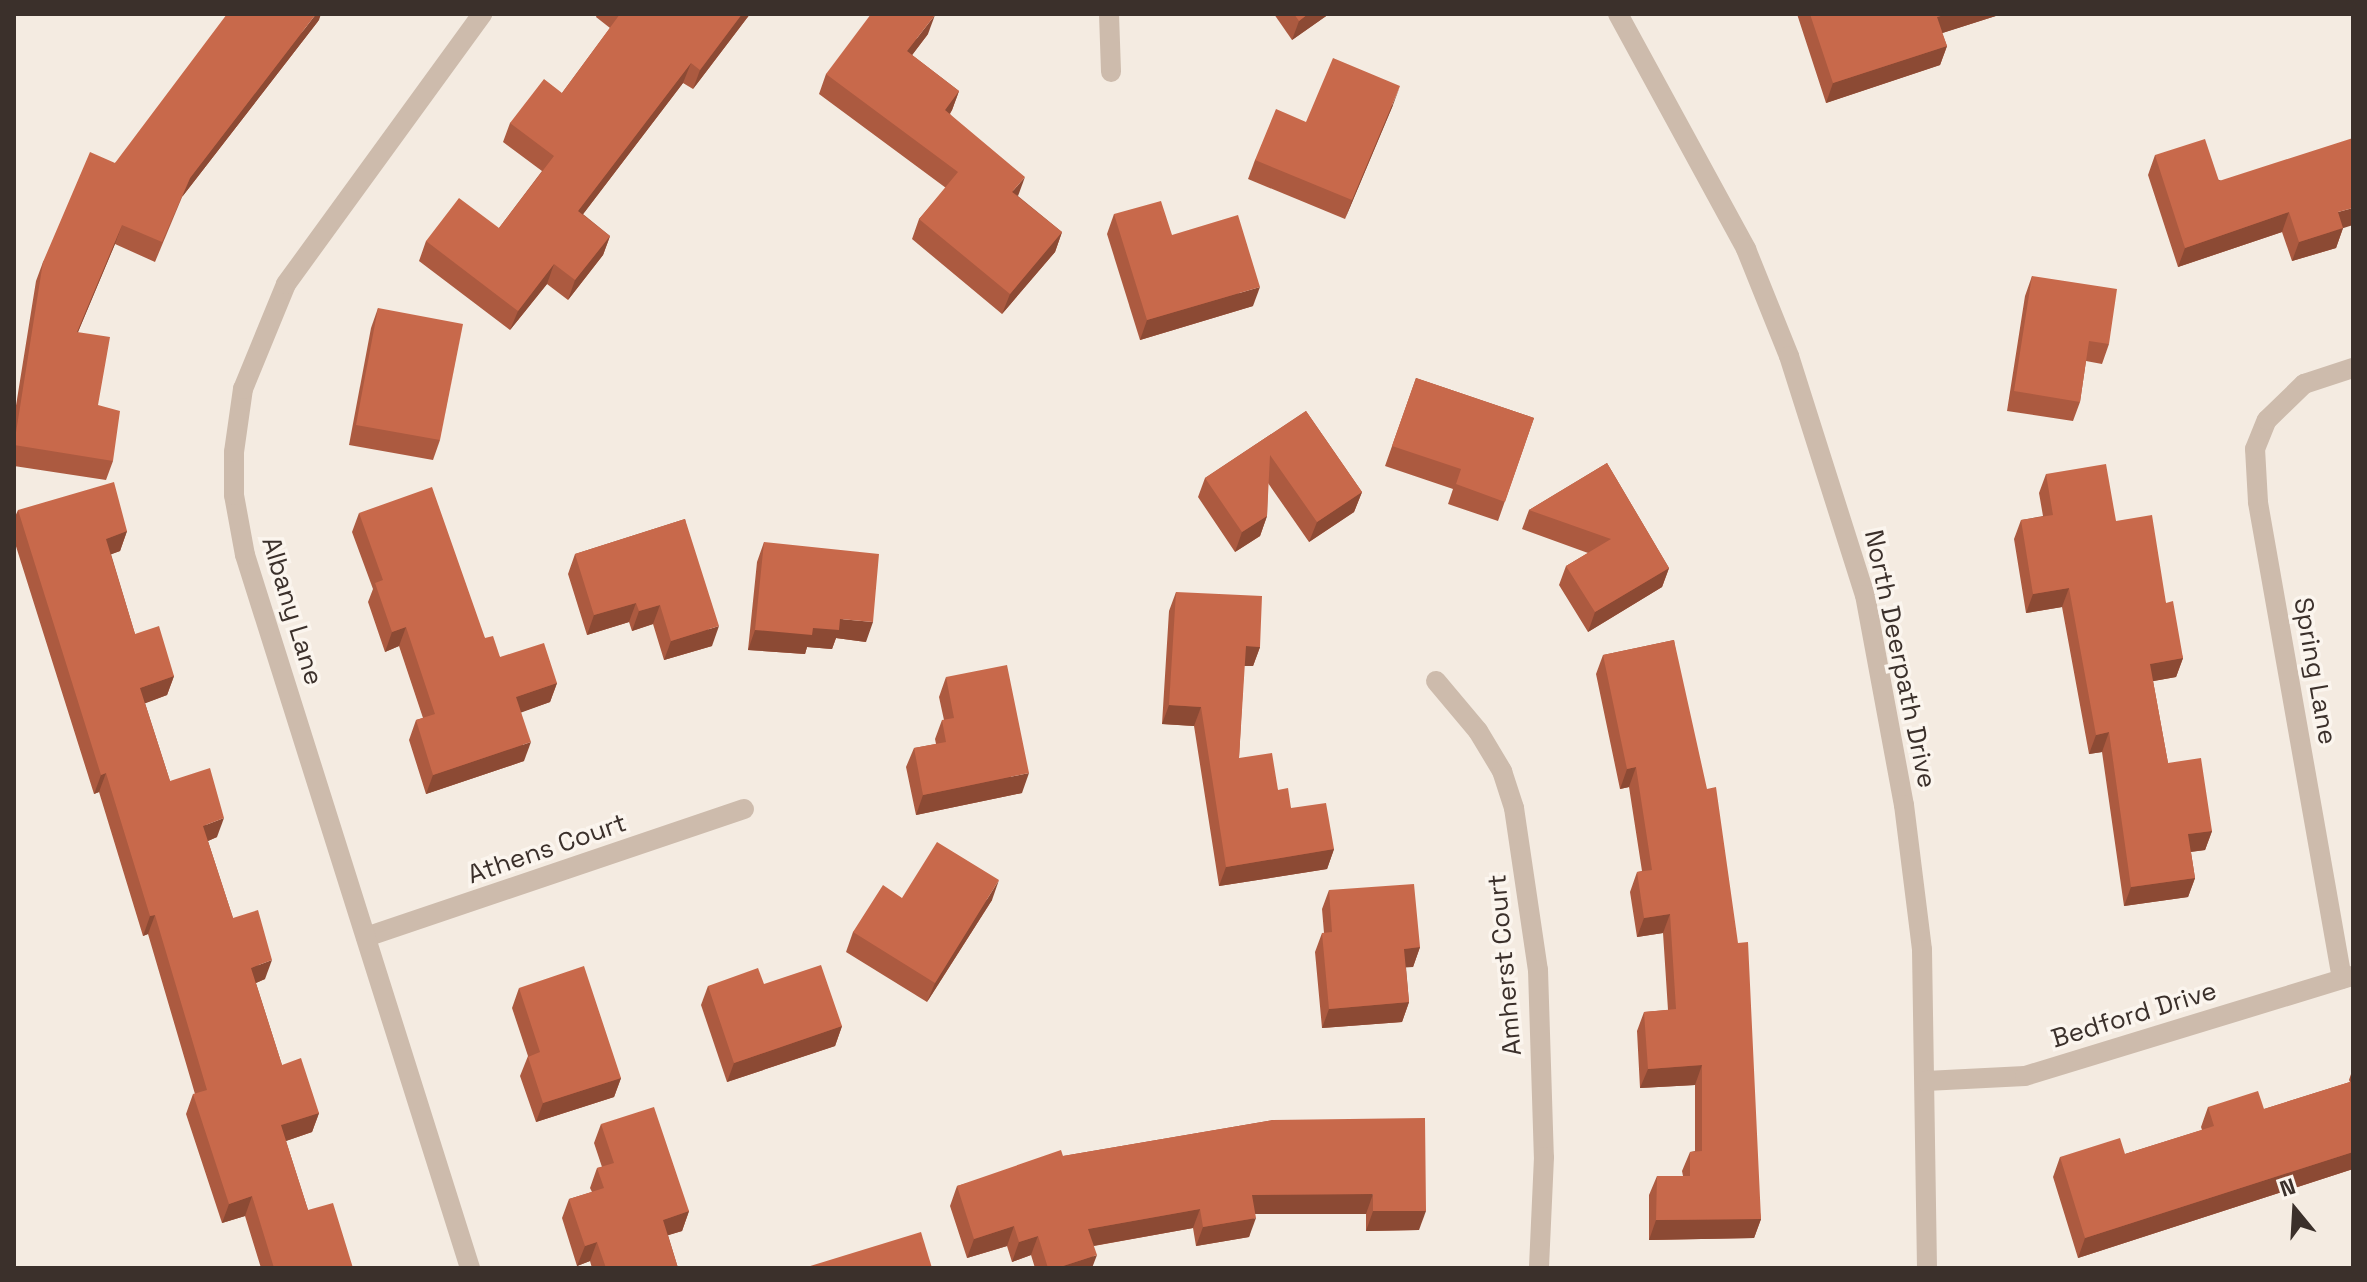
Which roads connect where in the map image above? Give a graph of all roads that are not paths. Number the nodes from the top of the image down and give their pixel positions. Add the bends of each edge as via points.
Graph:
1 (482, 14) edge
2 (1109, 14) edge
3 (1618, 14) edge
4 (1111, 72) dead end
5 (2353, 368) edge
6 (1436, 681) dead end
7 (744, 809) dead end
8 (366, 937) junction
9 (2347, 977) edge
10 (1926, 1081) junction
11 (470, 1268) edge
12 (1539, 1268) edge
13 (1927, 1268) edge

1 - 8 street, Albany Lane via 286,284 243,389 234,452 234,495 245,555
2 - 4 street
3 - 10 street, North Deerpath Drive via 1746,249 1835,487 1865,595 1904,805 1922,950
5 - 9 street, Spring Lane via 2304,384 2267,420 2255,449 2258,502
6 - 12 street, Amherst Court via 1478,731 1502,771 1514,808 1538,970 1544,1157
7 - 8 street, Athens Court
8 - 11 street, Albany Lane
9 - 10 street, Bedford Drive via 2025,1076
10 - 13 street, North Deerpath Drive

